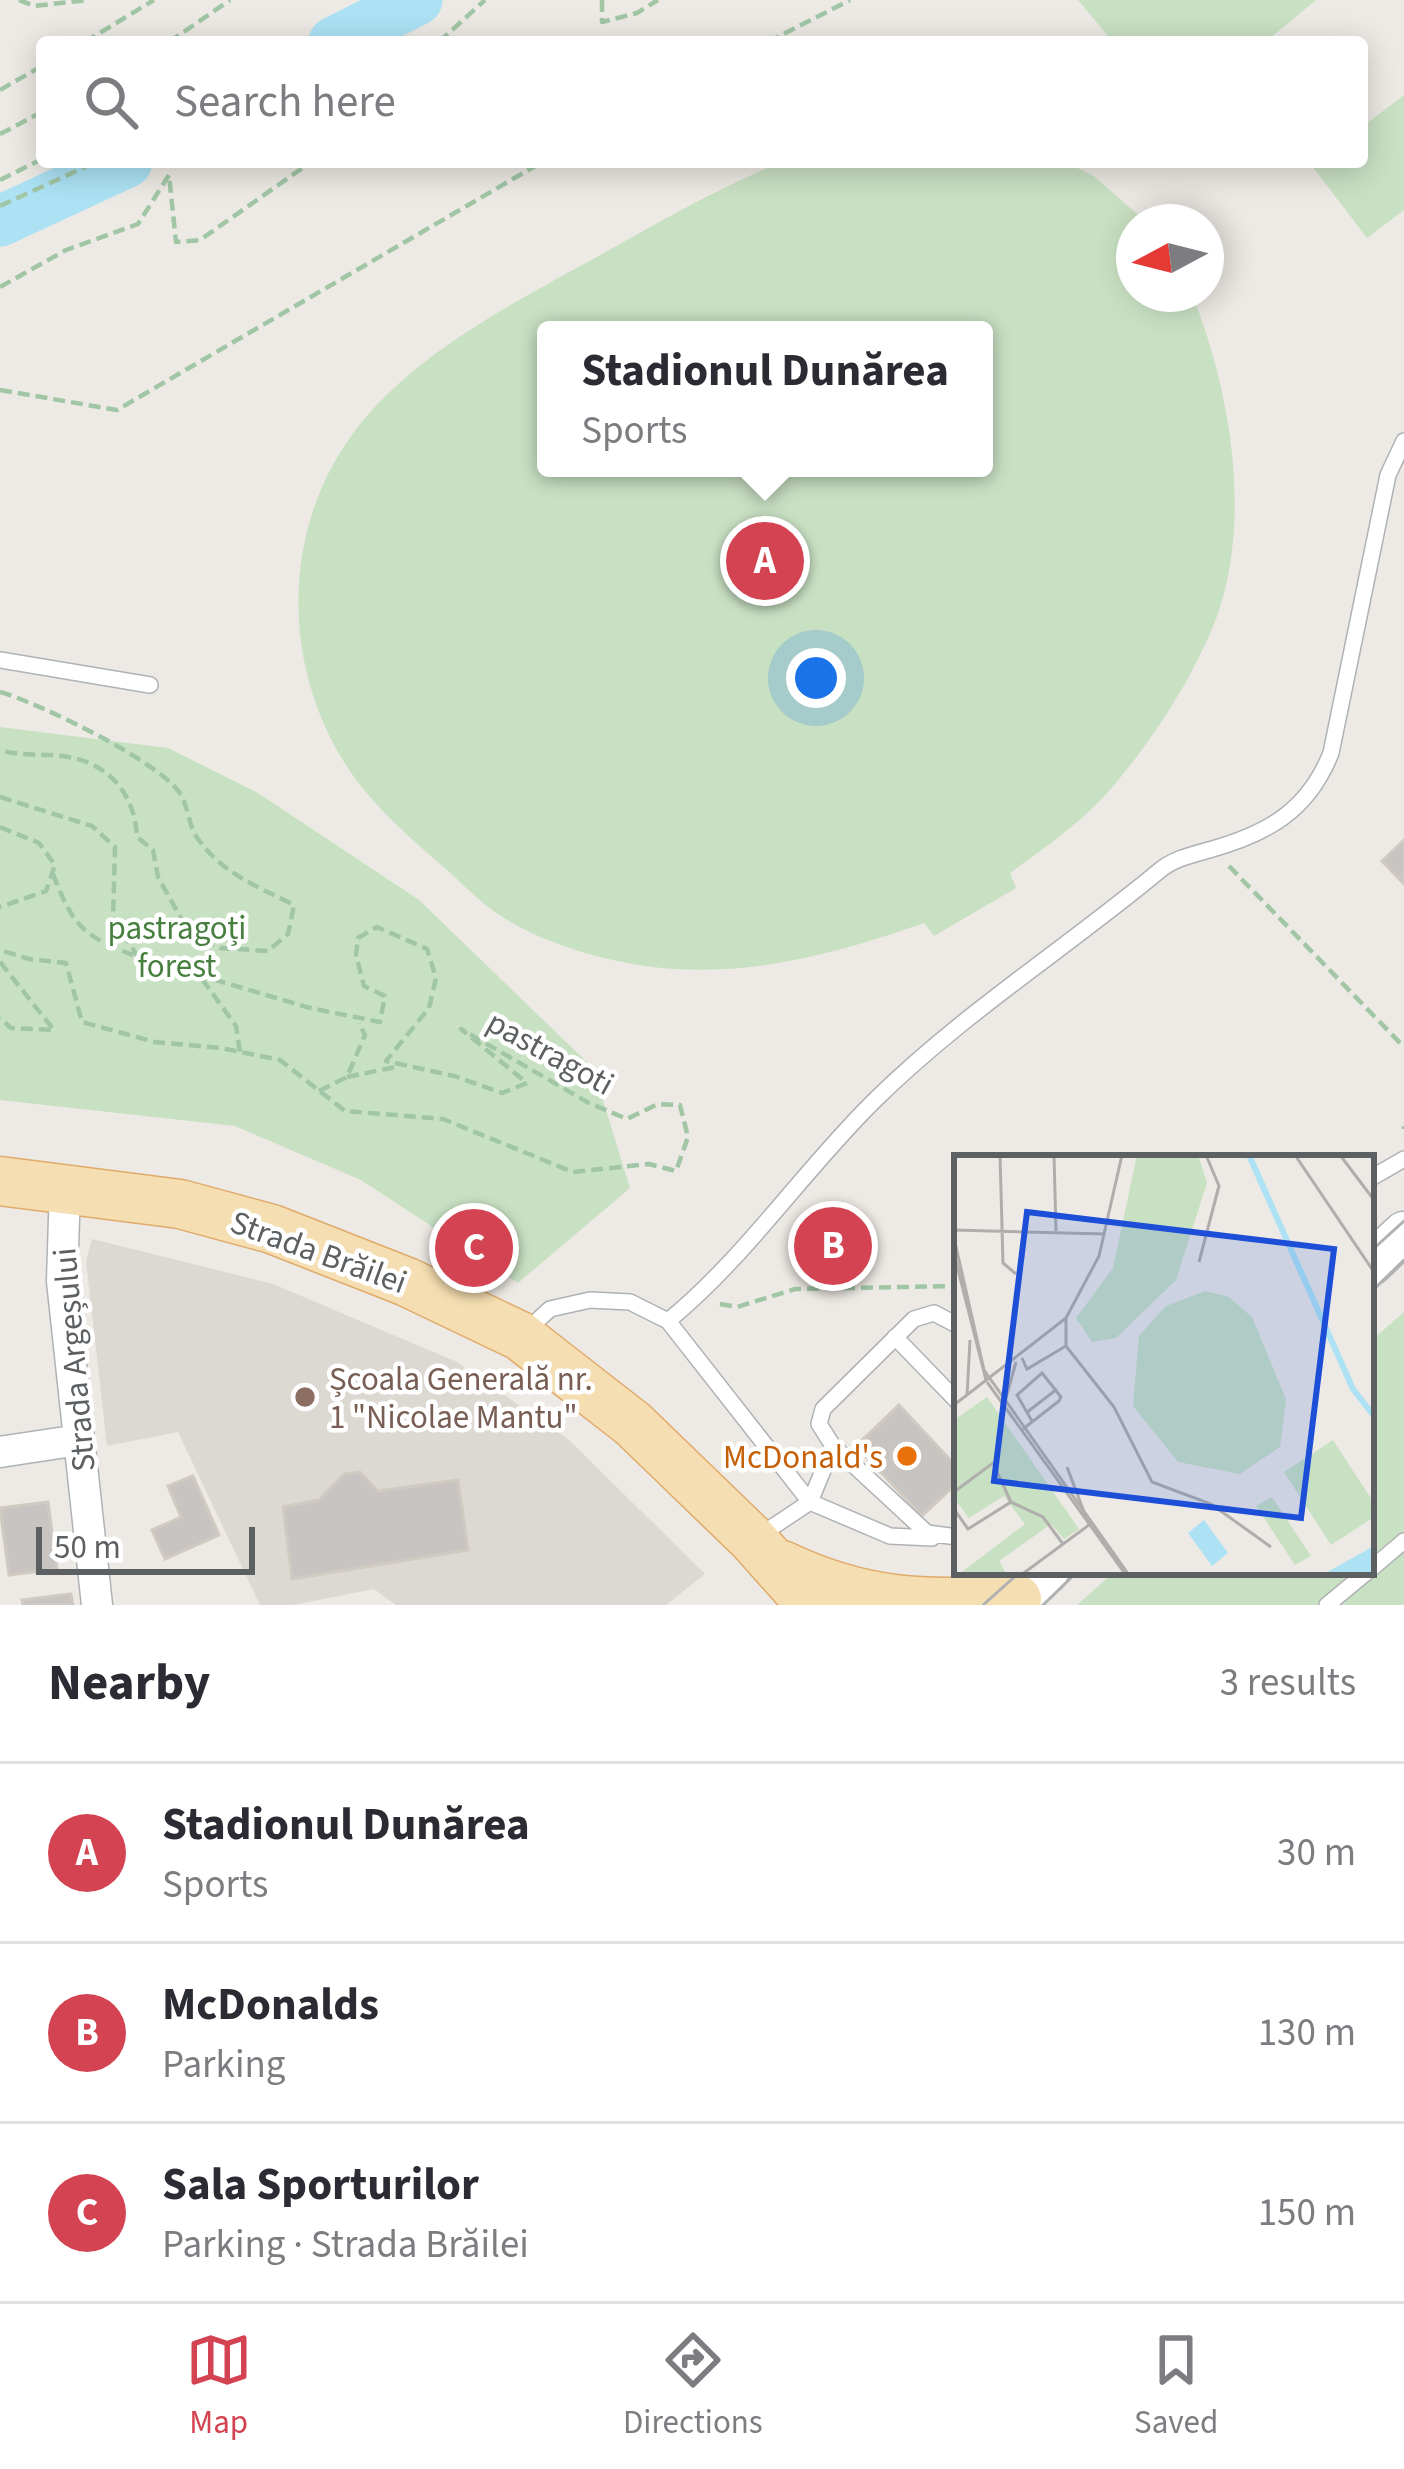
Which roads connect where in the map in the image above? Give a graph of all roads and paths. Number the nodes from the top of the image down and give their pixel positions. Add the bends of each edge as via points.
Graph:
1 (19, 0) edge
2 (88, 0) edge
3 (154, 0) edge
4 (230, 0) edge
5 (485, 0) edge
6 (602, 0) edge
7 (658, 0) edge
8 (850, 0) edge
9 (95, 36) edge
10 (178, 36) edge
11 (446, 36) edge
12 (780, 36) edge
13 (36, 69) edge
14 (0, 89) edge
15 (36, 115) edge
16 (0, 134) edge
17 (36, 162) edge
18 (82, 168) edge
19 (302, 168) edge
20 (532, 168) edge
21 (0, 180) edge
22 (0, 206) edge
23 (0, 286) edge
24 (0, 390) edge
25 (1404, 441) edge
26 (0, 660) edge
27 (149, 685) dead end
28 (0, 692) edge
29 (0, 750) edge
30 (0, 797) edge
31 (0, 826) edge
32 (1213, 849) junction
33 (52, 873) junction
34 (0, 907) edge
35 (0, 950) edge
36 (138, 957) junction
37 (0, 962) edge
38 (200, 976) junction
39 (0, 1018) edge
40 (358, 1020) junction
41 (1404, 1047) edge
42 (240, 1052) junction
43 (386, 1061) junction
44 (347, 1076) junction
45 (319, 1090) junction
46 (1404, 1159) edge
47 (1374, 1176) edge
48 (0, 1181) edge
49 (65, 1187) junction
50 (1404, 1233) edge
51 (1374, 1261) edge
52 (954, 1286) edge
53 (704, 1292) junction
54 (668, 1321) junction
55 (954, 1322) edge
56 (520, 1336) junction
57 (895, 1336) junction
58 (954, 1398) edge
59 (79, 1440) junction
60 (832, 1446) junction
61 (0, 1452) edge
62 (810, 1502) junction
63 (953, 1538) edge
64 (1404, 1541) edge
65 (762, 1550) junction
66 (1374, 1566) edge
67 (1363, 1575) edge
68 (1025, 1592) edge
69 (98, 1605) edge
70 (811, 1605) edge
71 (1327, 1605) edge

1 - 2 path
3 - 9 path
4 - 10 path
5 - 11 path
6 - 7 path via 602,22
8 - 12 path
13 - 14 path
15 - 16 path
17 - 21 path
18 - 22 path
19 - 23 path via 200,240 176,242 169,175 138,224
20 - 24 path via 117,410
25 - 32 lane via 1388,476 1323,773 1280,822
26 - 27 lane
28 - 29 path via 155,770 181,794 194,832 227,872 294,905 288,934 268,951 220,948 189,932 112,774 72,757
30 - 36 path via 92,826 115,847 113,918
31 - 33 path via 39,843
32 - 41 path
32 - 53 lane via 1164,866 949,1035 874,1101
33 - 34 path via 46,891
33 - 36 path via 67,910 92,939
35 - 42 path, pastragoti via 66,963 82,1022 155,1042
36 - 38 path
37 - 39 path via 54,1030 11,1028
38 - 40 path
38 - 42 path via 236,1026
40 - 43 path via 380,1022 385,996 364,986 358,938 377,927 427,949 436,978 429,1008
40 - 44 path via 365,1035
42 - 45 path, pastragoti via 280,1060
43 - 44 path via 403,1066
43 - 45 path, pastragoti via 502,1093 527,1083 461,1029 627,1119 658,1104 680,1105 688,1137 676,1171 649,1164 573,1172 443,1119 345,1111
44 - 45 path
46 - 47 lane
48 - 49 main road, Strada Brăilei
49 - 56 main road, Strada Brăilei via 180,1204 272,1229
49 - 59 street, Strada Argeșului via 62,1281
50 - 51 main road
52 - 53 path via 795,1289 737,1307
53 - 54 lane
54 - 56 lane via 630,1302 590,1300 550,1309
54 - 62 lane
55 - 57 lane via 934,1312
56 - 65 main road, Strada Brăilei via 633,1424
57 - 58 lane
57 - 60 lane via 823,1409 819,1424
59 - 61 street
59 - 69 street, Strada Argeșului
60 - 62 lane
60 - 63 lane via 927,1533
62 - 63 lane via 890,1536
62 - 65 lane
64 - 66 lane
65 - 68 main road via 820,1583 910,1604
65 - 70 main road, Strada Brăilei
67 - 71 lane

